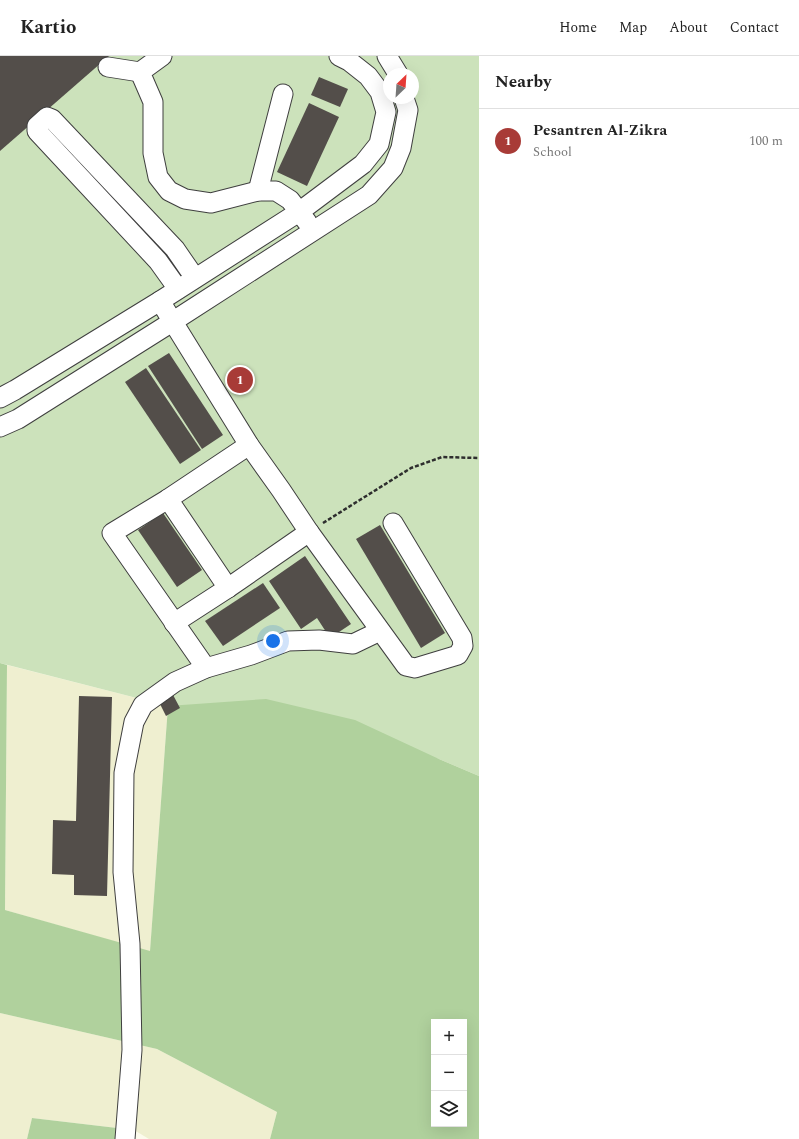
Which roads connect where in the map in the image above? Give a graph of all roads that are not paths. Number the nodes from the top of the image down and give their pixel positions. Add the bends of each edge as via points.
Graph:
1 (162, 56) edge
2 (339, 56) edge
3 (387, 56) edge
4 (108, 67) dead end
5 (394, 68) edge
6 (140, 72) junction
7 (283, 94) dead end
8 (406, 104) edge
9 (258, 191) junction
10 (298, 212) junction
11 (314, 231) junction
12 (195, 278) junction
13 (178, 289) junction
14 (160, 301) junction
15 (172, 322) junction
16 (0, 398) edge
17 (0, 427) edge
18 (249, 445) junction
19 (168, 499) junction
20 (393, 523) dead end
21 (309, 532) junction
22 (228, 588) junction
23 (174, 623) junction
24 (380, 631) junction
25 (206, 668) junction
26 (125, 1139) edge

1 - 6 street
2 - 10 street via 368,76 380,92 386,112 379,144 363,164
3 - 5 street
4 - 6 street
6 - 9 street via 153,102 153,153 158,177 169,191 185,199 211,203
7 - 9 street
8 - 11 street via 408,110 401,148 392,168 369,195
9 - 10 street via 276,191 290,200
10 - 11 street
10 - 12 street
11 - 15 street
12 - 13 street
12 - 13 street via 175,249 52,119 47,117 37,126 37,131 158,260
13 - 14 street
14 - 15 street
14 - 16 street
15 - 17 street via 18,419
15 - 18 street
18 - 19 street
18 - 21 street
19 - 22 street
19 - 23 street via 112,533
20 - 24 street via 462,638 463,646 458,655 415,668 406,666
21 - 22 street
21 - 24 street
22 - 23 street
23 - 25 street
24 - 25 street via 353,644 319,640 288,641
25 - 26 street via 175,682 143,705 134,722 124,773 123,872 130,944 132,1050

